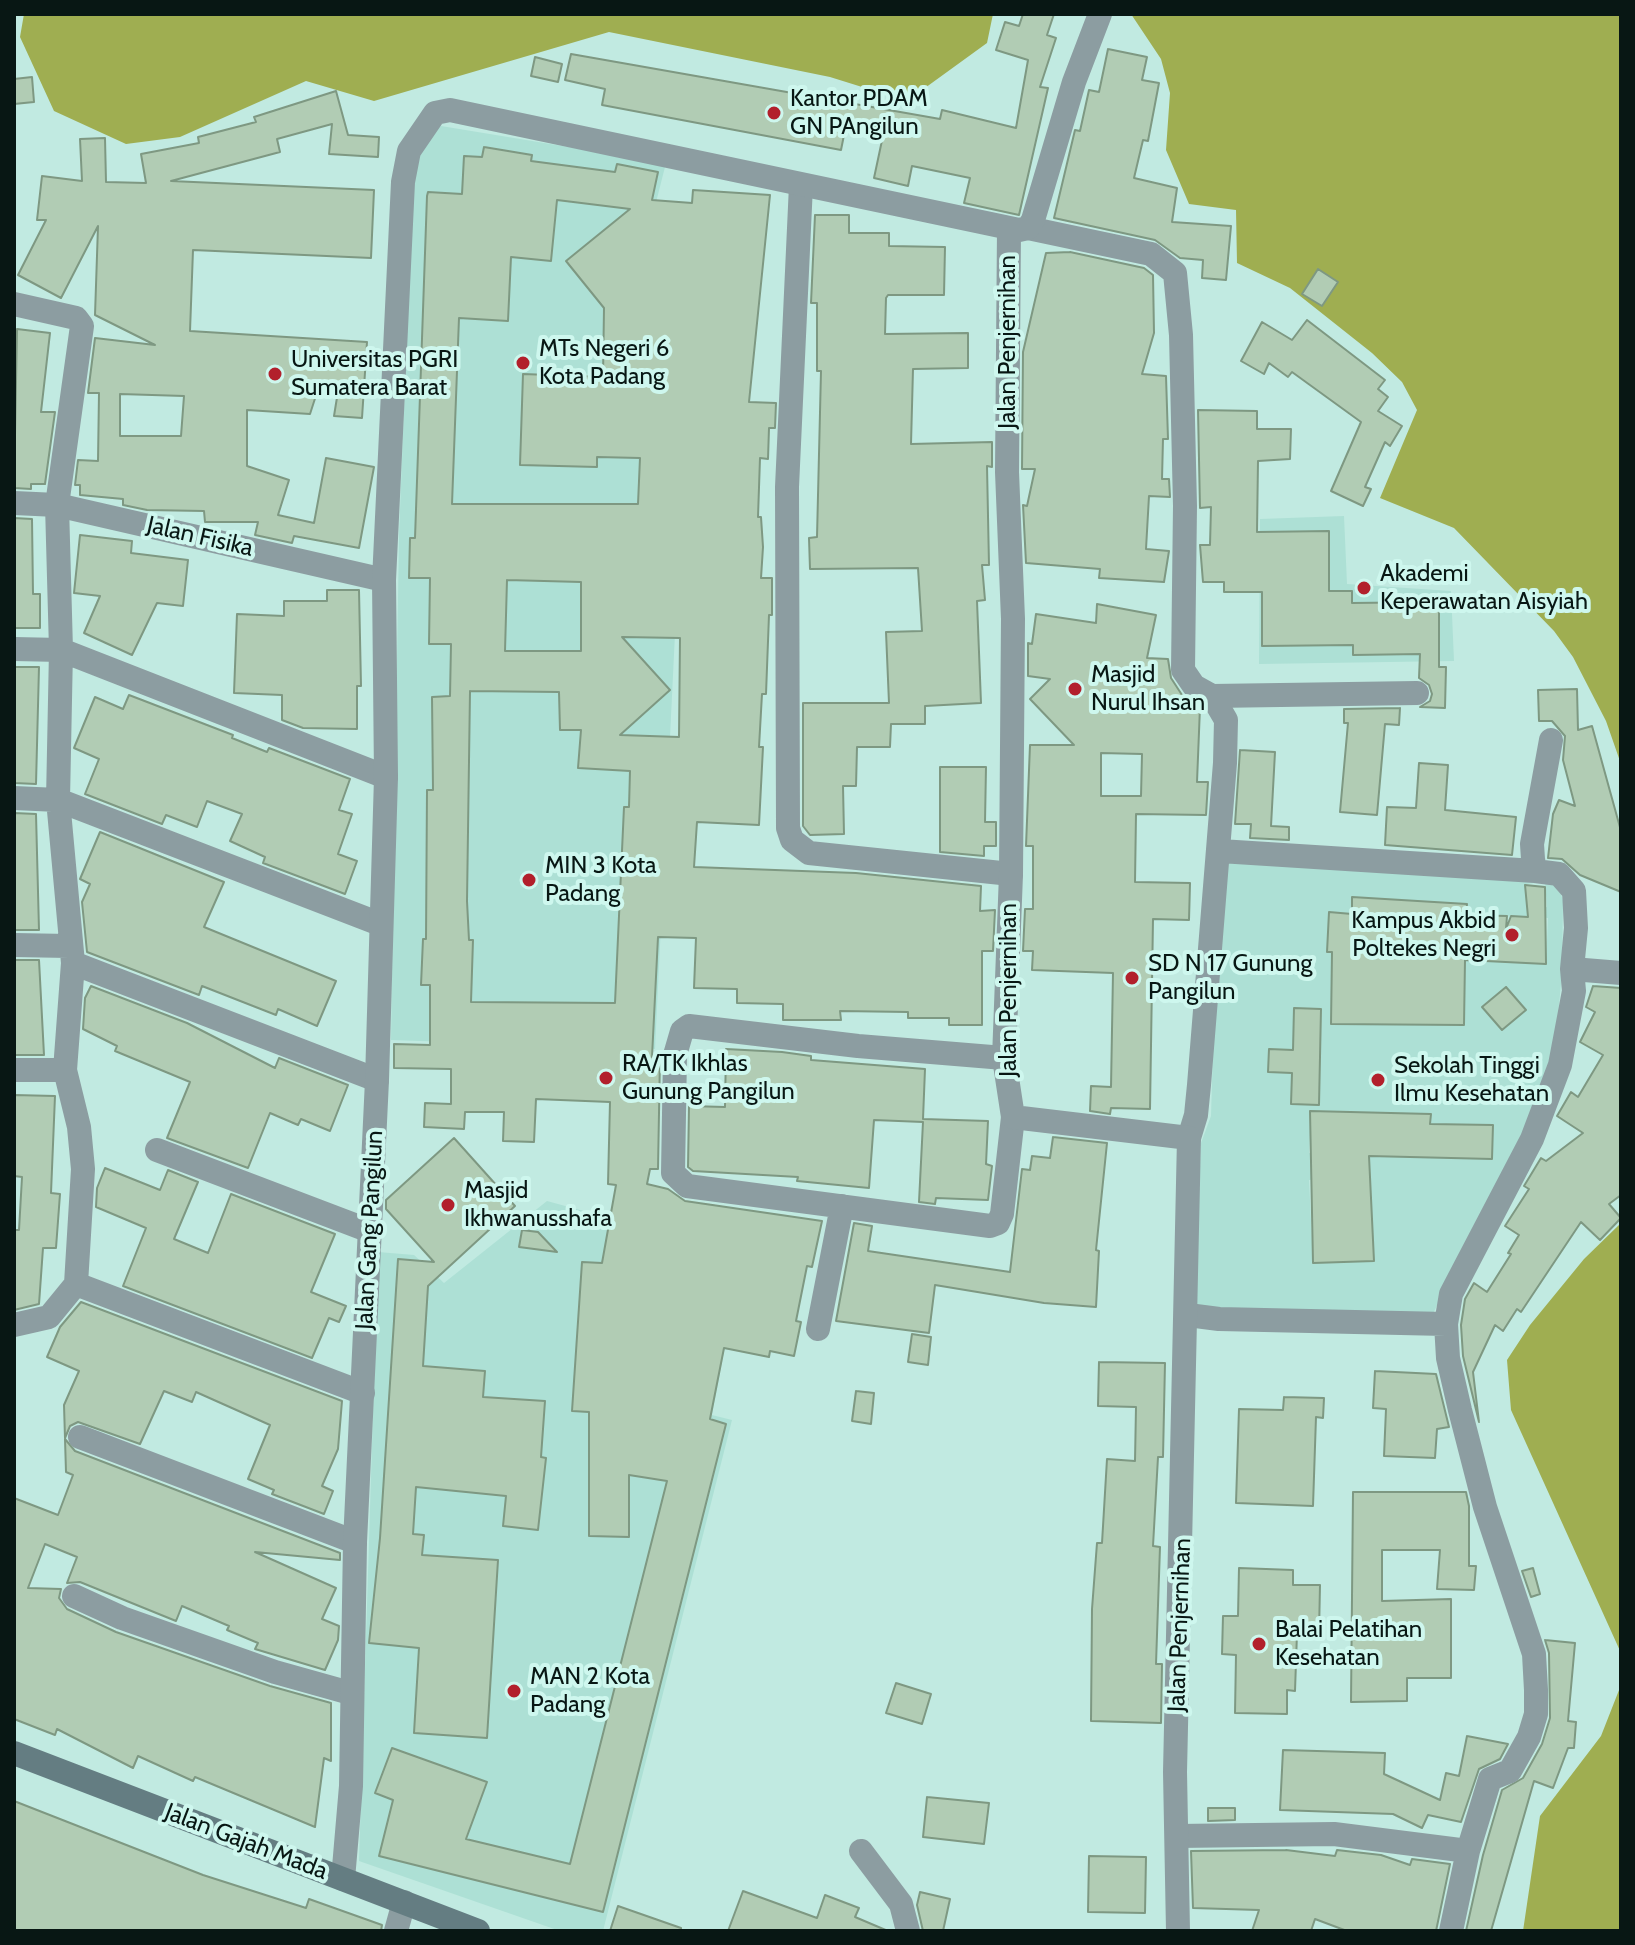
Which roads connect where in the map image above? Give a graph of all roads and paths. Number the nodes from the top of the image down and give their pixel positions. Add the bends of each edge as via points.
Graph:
1 (1100, 14) edge
2 (801, 185) junction
3 (1018, 228) junction
4 (14, 304) edge
5 (14, 503) edge
6 (57, 505) junction
7 (384, 580) junction
8 (14, 649) edge
9 (61, 650) junction
10 (1417, 693) dead end
11 (1212, 696) junction
12 (1551, 740) dead end
13 (386, 777) junction
14 (14, 798) edge
15 (58, 800) junction
16 (1220, 851) junction
17 (1535, 871) junction
18 (1011, 874) junction
19 (380, 924) junction
20 (14, 945) edge
21 (71, 954) junction
22 (1572, 969) junction
23 (1621, 973) edge
24 (1004, 1058) junction
25 (14, 1070) edge
26 (65, 1070) junction
27 (377, 1080) junction
28 (1013, 1117) junction
29 (1189, 1138) junction
30 (157, 1150) dead end
31 (842, 1206) junction
32 (370, 1231) junction
33 (76, 1284) junction
34 (1188, 1315) junction
35 (1446, 1324) junction
36 (14, 1325) edge
37 (818, 1329) dead end
38 (363, 1393) junction
39 (80, 1437) dead end
40 (355, 1542) junction
41 (74, 1596) dead end
42 (350, 1693) junction
43 (14, 1753) edge
44 (1177, 1836) junction
45 (861, 1851) dead end
46 (1468, 1851) junction
47 (343, 1879) junction
48 (404, 1902) junction
49 (396, 1931) edge
50 (478, 1931) edge
51 (908, 1931) edge
52 (1178, 1931) edge
53 (1451, 1931) edge

1 - 3 street, Jalan Penjernihan
2 - 3 street
2 - 7 street, Jalan Gang Pangilun via 450,110 435,113 409,151 403,182
2 - 18 street via 787,487 788,828 792,840 809,853
3 - 11 street via 1151,254 1175,273 1184,459 1183,670 1194,686
3 - 18 street, Jalan Penjernihan via 1007,472 1013,619
4 - 6 street via 76,318 82,326
5 - 6 street, Jalan Fisika
6 - 7 street, Jalan Fisika
6 - 9 street
7 - 13 street, Jalan Gang Pangilun
8 - 9 street
9 - 13 street
9 - 15 street
10 - 11 street
11 - 16 street, Jalan Penjernihan via 1226,720
12 - 17 street via 1532,844
13 - 19 street, Jalan Gang Pangilun
14 - 15 street
15 - 19 street
15 - 21 street
16 - 17 street
16 - 29 street, Jalan Penjernihan via 1198,1100
17 - 22 street via 1559,874 1574,891
18 - 24 street, Jalan Penjernihan
19 - 27 street, Jalan Gang Pangilun
20 - 21 street
21 - 26 street
21 - 27 street
22 - 23 street
22 - 35 street via 1574,991 1560,1065 1532,1139 1451,1294
24 - 28 street, Jalan Penjernihan
24 - 31 street via 701,1027 682,1031 675,1055 673,1150 673,1173 681,1184
25 - 26 street
26 - 33 street via 82,1159
27 - 32 street, Jalan Gang Pangilun
28 - 29 street
28 - 31 street, Jalan Penjernihan via 998,1223
29 - 34 street, Jalan Penjernihan
30 - 32 street
31 - 37 street
32 - 38 street, Jalan Gang Pangilun
33 - 36 street via 49,1317
33 - 38 street
34 - 35 street
34 - 44 street, Jalan Penjernihan
35 - 46 street via 1463,1424 1534,1654 1536,1690 1529,1737 1510,1771 1490,1779
38 - 40 street, Jalan Gang Pangilun
39 - 40 street
40 - 42 street, Jalan Gang Pangilun
41 - 42 street via 275,1672
42 - 47 street, Jalan Gang Pangilun via 351,1786
43 - 47 main road, Jalan Gajah Mada
44 - 46 street via 1334,1834
44 - 52 street, Jalan Penjernihan
45 - 51 street via 901,1904
46 - 53 street
47 - 48 main road, Jalan Gajah Mada
48 - 49 street
48 - 50 main road, Jalan Gajah Mada

